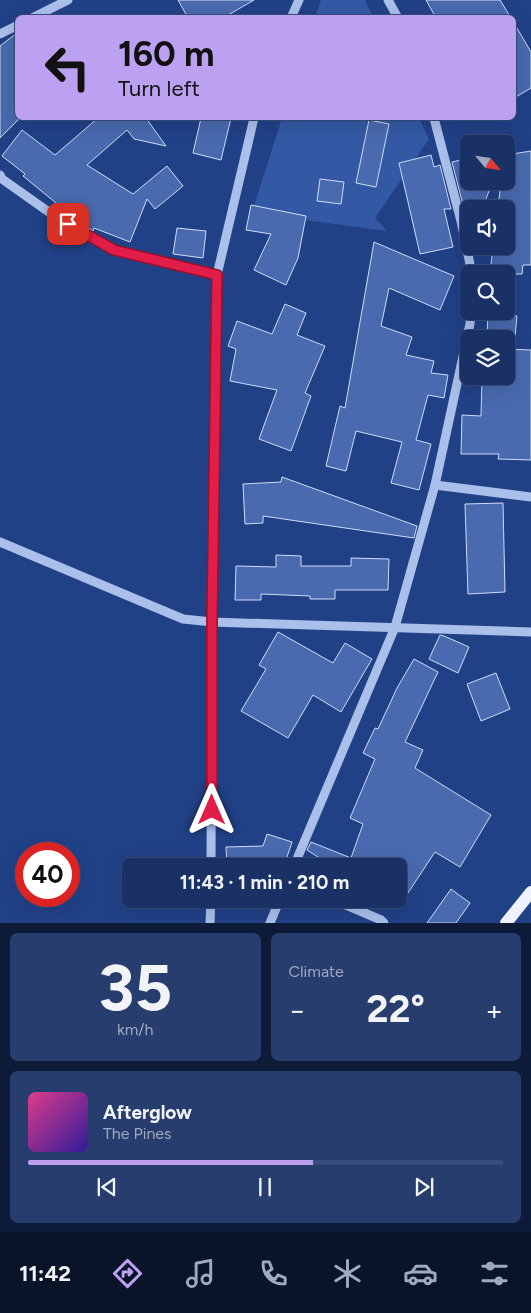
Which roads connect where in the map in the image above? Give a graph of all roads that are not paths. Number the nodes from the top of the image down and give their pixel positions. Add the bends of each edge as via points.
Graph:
1 (68, 0) edge
2 (299, 0) edge
3 (388, 0) edge
4 (38, 15) edge
5 (292, 15) edge
6 (396, 15) edge
7 (15, 26) edge
8 (0, 34) edge
9 (254, 120) edge
10 (435, 120) edge
11 (0, 175) edge
12 (470, 265) edge
13 (217, 275) junction
14 (470, 320) edge
15 (435, 485) junction
16 (531, 497) edge
17 (0, 542) edge
18 (212, 622) junction
19 (395, 628) junction
20 (531, 632) edge
21 (212, 858) edge
22 (297, 858) edge
23 (531, 892) edge
24 (211, 908) edge
25 (276, 908) edge
26 (353, 908) edge
27 (210, 923) edge
28 (270, 923) edge
29 (384, 923) edge
30 (506, 923) edge

1 - 4 street
2 - 5 street
3 - 6 street
7 - 8 street
9 - 13 street
10 - 12 street
11 - 13 street via 53,215 114,250
13 - 18 street
14 - 15 street
15 - 16 street
15 - 19 street
17 - 18 street via 183,619
18 - 19 street
18 - 21 street
19 - 20 street
19 - 22 street
23 - 30 main road
24 - 27 street
25 - 28 street
26 - 29 street

